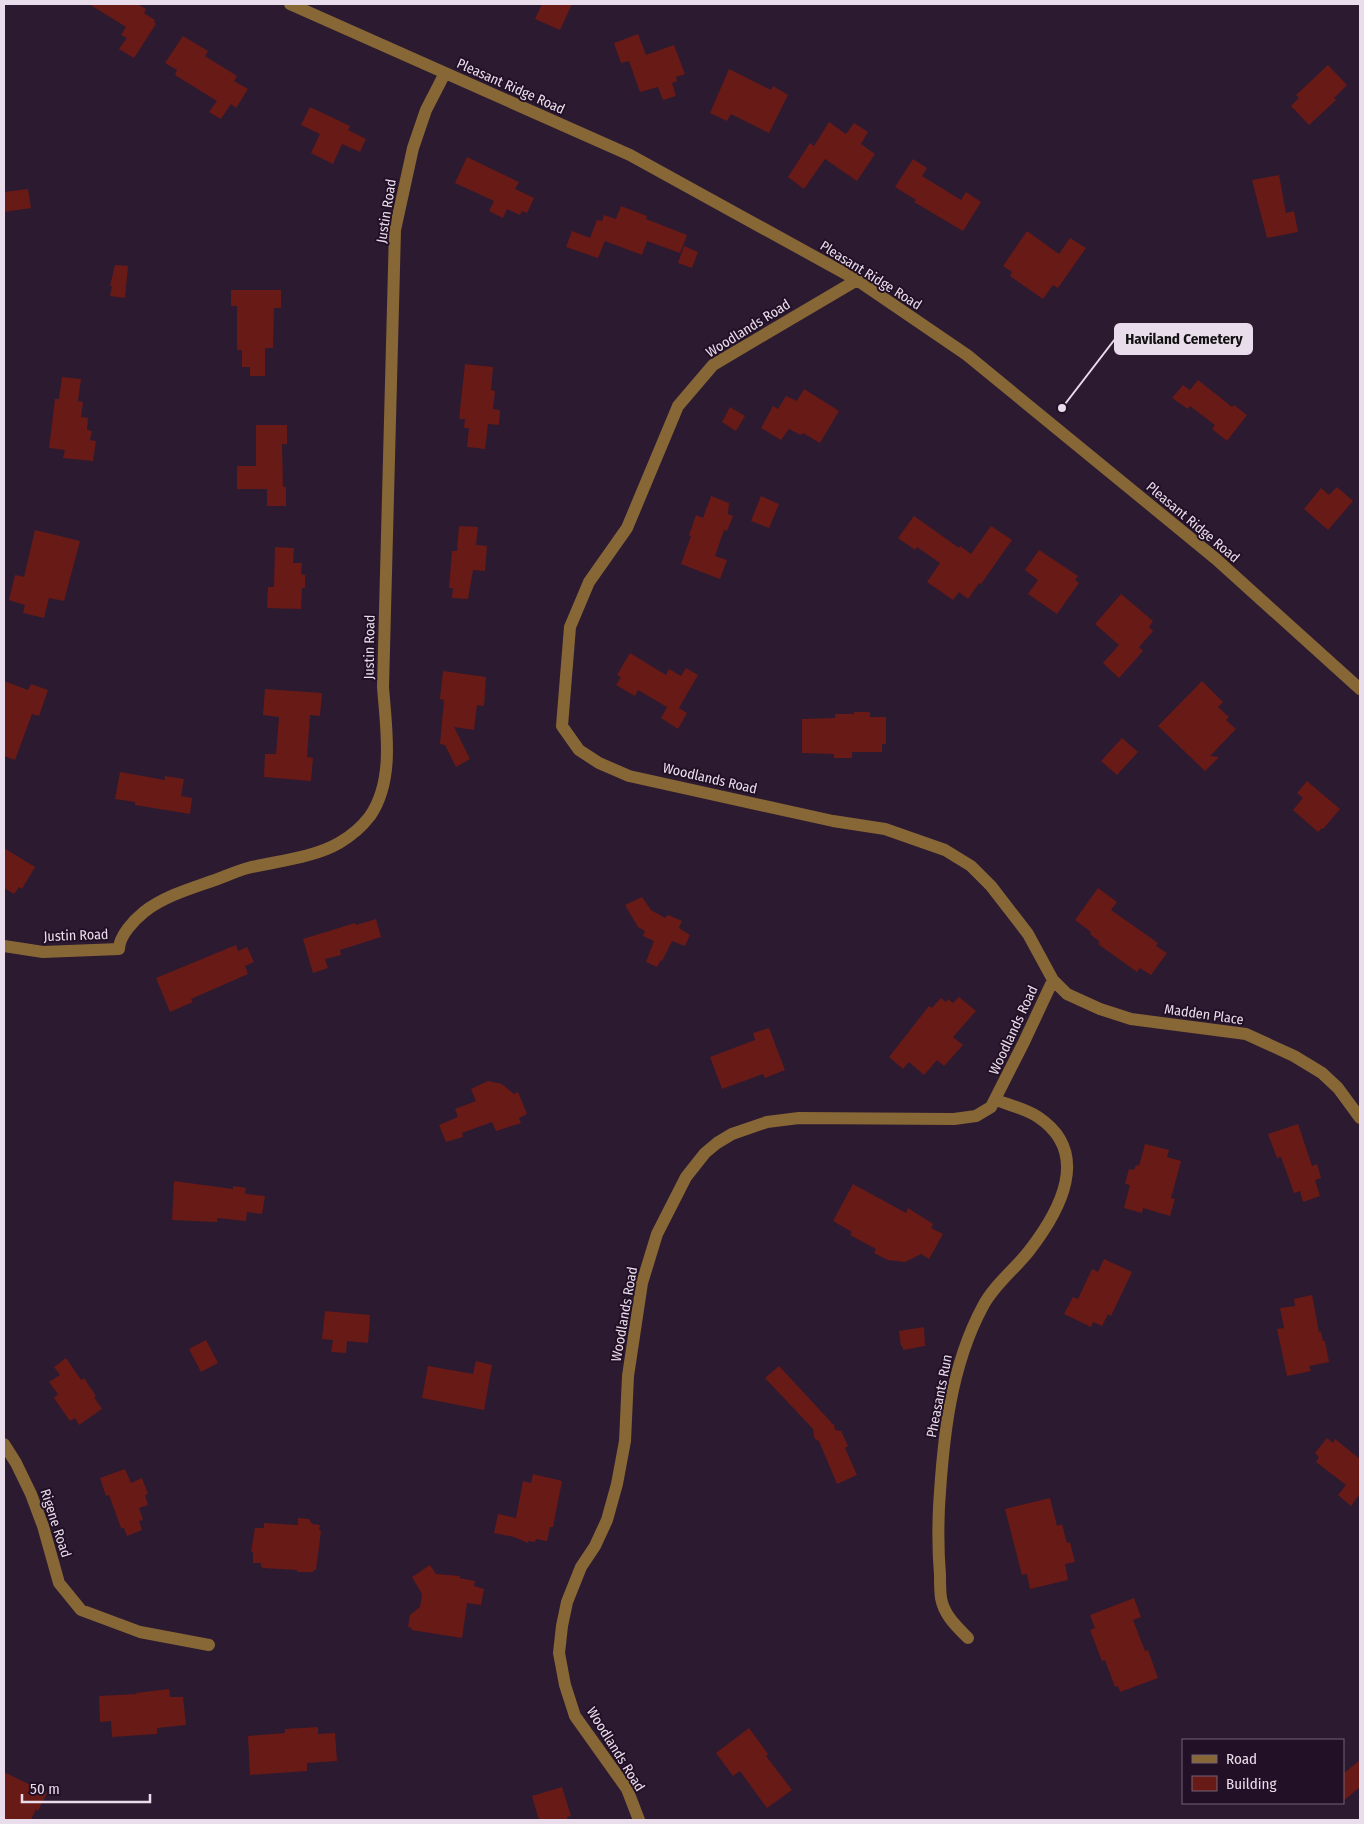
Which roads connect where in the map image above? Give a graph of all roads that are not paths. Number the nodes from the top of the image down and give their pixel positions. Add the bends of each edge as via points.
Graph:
1 (290, 4) edge
2 (445, 73) junction
3 (857, 280) junction
4 (1360, 689) edge
5 (4, 946) edge
6 (1052, 980) junction
7 (996, 1100) junction
8 (1360, 1118) edge
9 (4, 1444) edge
10 (968, 1638) dead end
11 (208, 1645) dead end
12 (639, 1820) edge

1 - 2 street, Pleasant Ridge Road
2 - 3 street, Pleasant Ridge Road via 630,155
2 - 5 street, Justin Road via 426,110 413,148 395,230 383,687 387,739 384,775 379,797 370,815 356,832 337,844 246,868 178,894 144,912 132,924 119,949 43,952
3 - 4 street, Pleasant Ridge Road via 967,355 1216,559
3 - 6 street, Woodlands Road via 713,364 678,406 627,528 589,582 570,627 562,726 579,750 628,776 833,821 885,829 945,850 971,866 991,886 1028,934
6 - 7 street, Woodlands Road
6 - 8 street, Madden Place via 1068,994 1132,1019 1246,1034 1322,1073 1338,1088
7 - 10 street, Pheasants Run via 1037,1116 1060,1136 1067,1164 1065,1187 1057,1208 1028,1252 983,1304 962,1352 954,1383 942,1464 938,1539 941,1599 950,1619
7 - 12 street, Woodlands Road via 976,1116 954,1119 799,1118 767,1122 732,1134 705,1153 686,1177 661,1226 642,1283 617,1484 607,1520 581,1567 567,1602 559,1654 576,1716 627,1789
9 - 11 street, Rigene Road via 31,1494 59,1583 81,1610 140,1632

